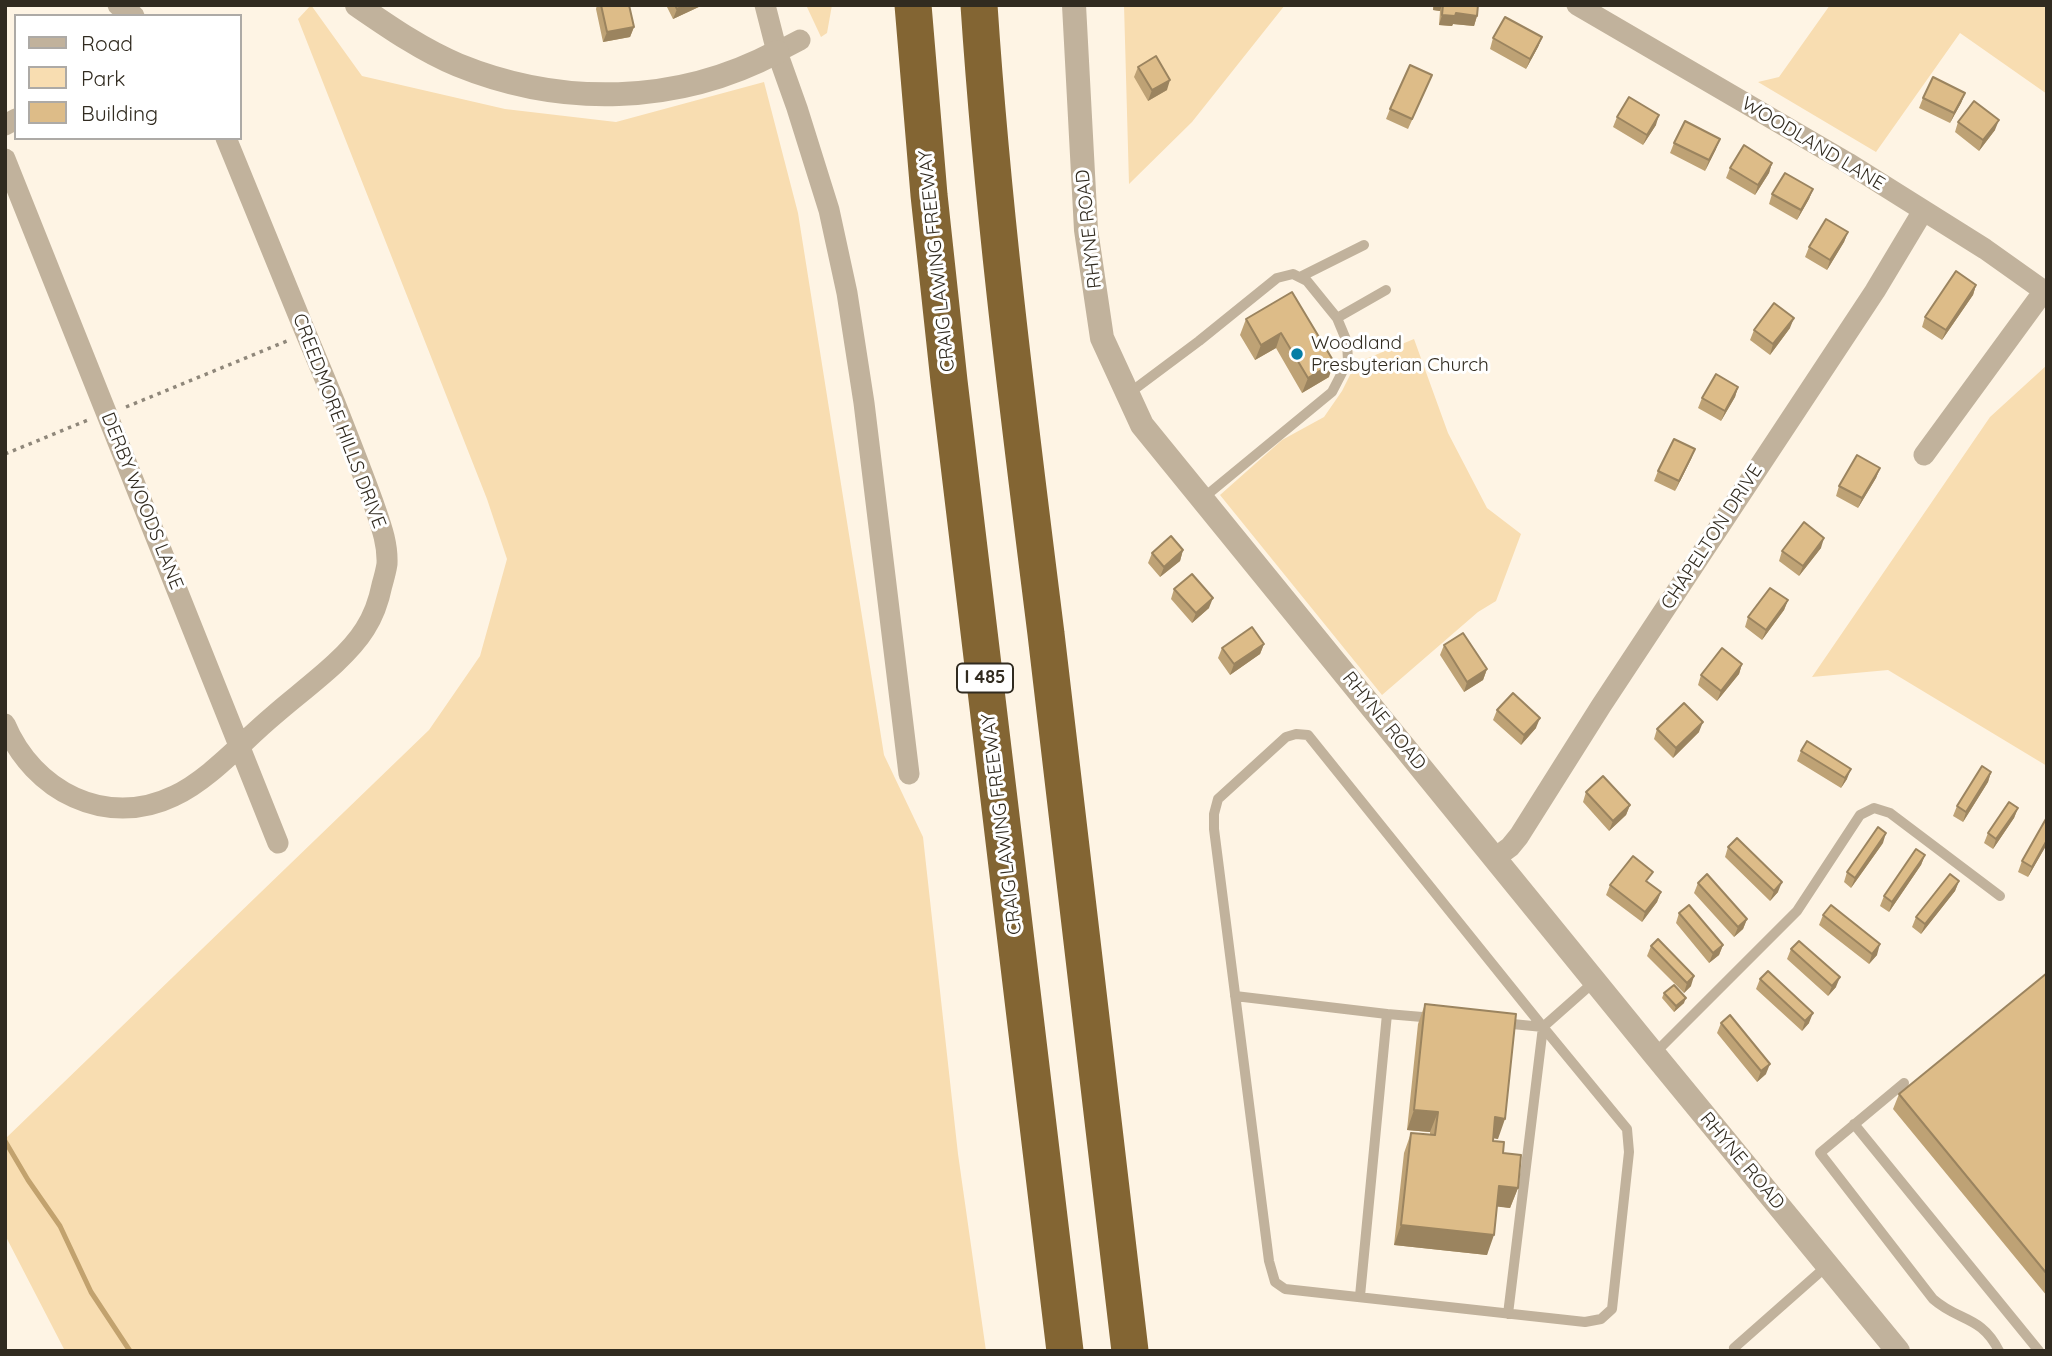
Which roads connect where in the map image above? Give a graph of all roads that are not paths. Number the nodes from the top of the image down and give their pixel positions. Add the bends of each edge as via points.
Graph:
1 (357, 5) edge
2 (765, 5) edge
3 (913, 5) edge
4 (979, 5) edge
5 (1074, 5) edge
6 (1577, 5) edge
7 (800, 40) dead end
8 (777, 52) junction
9 (227, 140) edge
10 (5, 159) edge
11 (1923, 211) junction
12 (1364, 245) dead end
13 (1300, 277) junction
14 (1386, 290) dead end
15 (2045, 292) edge
16 (1337, 317) junction
17 (1128, 394) junction
18 (1924, 455) dead end
19 (1202, 499) junction
20 (5, 724) edge
21 (240, 744) junction
22 (909, 774) dead end
23 (278, 843) dead end
24 (1495, 858) junction
25 (2000, 896) dead end
26 (1595, 981) junction
27 (1235, 996) junction
28 (1387, 1014) junction
29 (1442, 1018) edge
30 (1493, 1023) edge
31 (1543, 1027) junction
32 (1654, 1054) junction
33 (1905, 1083) dead end
34 (1854, 1124) junction
35 (1828, 1265) junction
36 (1360, 1296) junction
37 (1508, 1314) junction
38 (1065, 1351) edge
39 (1130, 1351) edge
40 (1736, 1351) edge
41 (1898, 1351) edge
42 (1999, 1351) edge
43 (2039, 1351) edge

1 - 8 street via 455,64 530,88 570,93 621,95 673,89 734,73
2 - 8 street
3 - 38 highway, CRAIG LAWING FREEWAY / I 485 via 949,381
4 - 39 highway via 1011,350
5 - 17 street, RHYNE ROAD via 1086,230 1102,338
6 - 11 street, WOODLAND LANE
7 - 8 street
8 - 22 street via 829,210 847,293
9 - 21 street, CREEDMORE HILLS DRIVE via 360,465 385,538 387,565 378,603 365,630 345,654
10 - 21 street, DERBY WOODS LANE
11 - 15 street, WOODLAND LANE
11 - 24 street, CHAPELTON DRIVE via 1519,836
12 - 13 lane
13 - 16 lane
13 - 17 lane via 1278,278
14 - 16 lane
15 - 18 street, WOODLAND LANE
16 - 19 lane via 1347,341 1348,361 1332,392
17 - 19 street, RHYNE ROAD via 1142,425
19 - 24 street, RHYNE ROAD
20 - 21 street, CREEDMORE HILLS DRIVE via 26,762 46,781 93,805 121,808 175,796
21 - 23 street, DERBY WOODS LANE
24 - 26 street, RHYNE ROAD
25 - 32 lane via 1890,813 1874,808 1860,815 1797,911
26 - 31 lane
26 - 32 street, RHYNE ROAD
27 - 28 lane
27 - 31 lane via 1214,830 1218,799 1286,737 1308,735
27 - 36 lane via 1275,1282 1285,1289
28 - 29 lane
28 - 36 lane
30 - 31 lane
31 - 37 lane
31 - 37 lane via 1628,1129 1615,1301 1601,1319 1585,1322
32 - 35 street, RHYNE ROAD
33 - 34 lane
34 - 42 lane via 1820,1153 1933,1299 1980,1325
34 - 43 lane
35 - 40 lane via 1734,1348
35 - 41 street, RHYNE ROAD
36 - 37 lane

